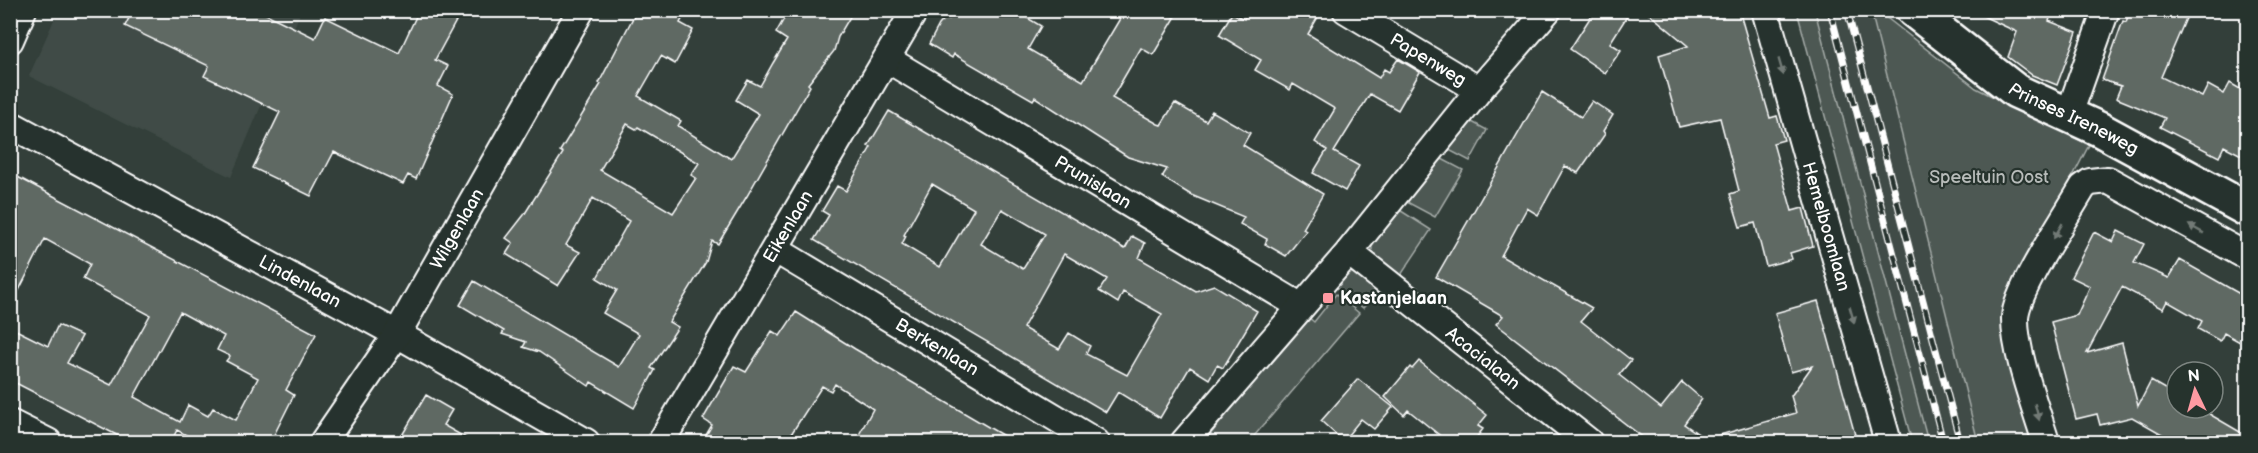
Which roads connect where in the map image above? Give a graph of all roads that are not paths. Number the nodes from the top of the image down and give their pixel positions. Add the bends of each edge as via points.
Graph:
1 (23, 10) edge
2 (581, 10) edge
3 (915, 10) edge
4 (1346, 10) edge
5 (1548, 10) edge
6 (1765, 10) edge
7 (1913, 10) edge
8 (2106, 10) edge
9 (10, 40) edge
10 (886, 59) junction
11 (1479, 90) junction
12 (2068, 117) junction
13 (10, 124) edge
14 (2247, 210) edge
15 (776, 250) junction
16 (1348, 252) junction
17 (2247, 257) edge
18 (1300, 306) junction
19 (397, 334) junction
20 (10, 423) edge
21 (48, 442) edge
22 (323, 442) edge
23 (586, 442) edge
24 (661, 442) edge
25 (1096, 442) edge
26 (1184, 442) edge
27 (1589, 442) edge
28 (1888, 442) edge
29 (2046, 442) edge

1 - 9 street
2 - 19 street, Wilgenlaan
3 - 10 street, Eikenlaan
4 - 11 street, Papenweg
5 - 11 street
6 -> 28 street, Hemelboomlaan
7 - 12 main road, Prinses Ireneweg via 1998,79
8 - 12 street
10 - 15 street, Eikenlaan
10 - 18 street, Prunislaan
11 - 16 street
12 - 14 main road, Prinses Ireneweg
13 - 19 street, Lindenlaan
15 - 24 street, Eikenlaan
15 - 25 street, Berkenlaan
16 - 18 street
16 - 27 street, Acacialaan
17 -> 29 street via 2108,180 2083,187 2023,292 2015,316
18 - 26 street
19 - 22 street, Wilgenlaan
19 - 23 street, Lindenlaan
20 - 21 street

